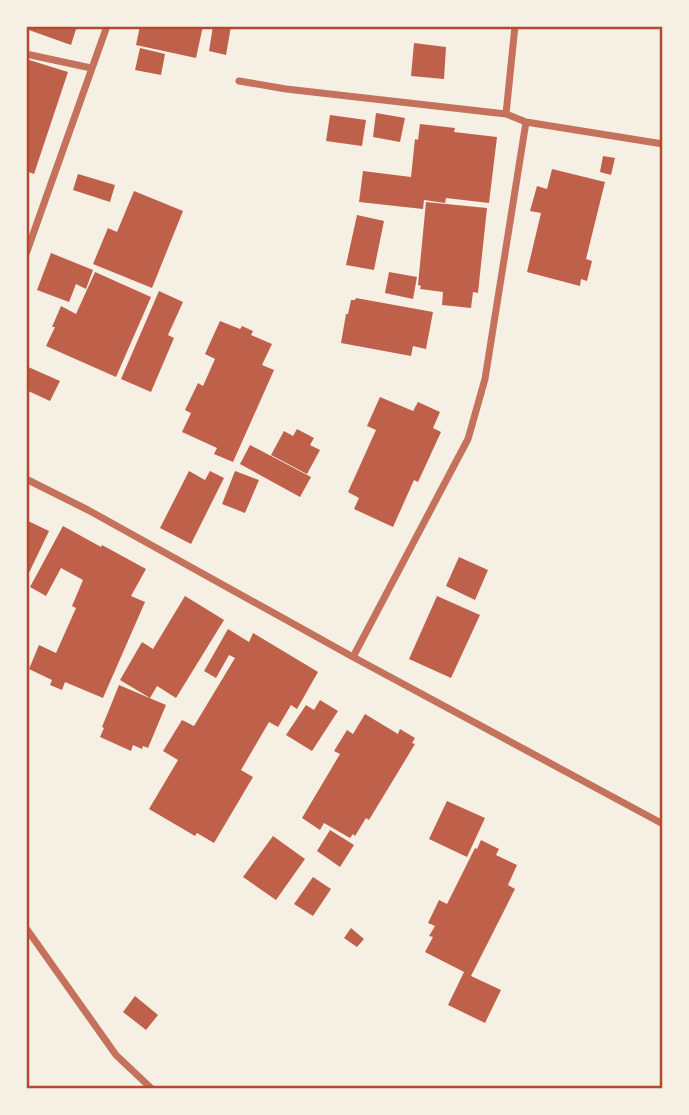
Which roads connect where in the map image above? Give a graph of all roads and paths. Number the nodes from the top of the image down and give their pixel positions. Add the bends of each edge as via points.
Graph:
1 (107, 26) edge
2 (514, 26) edge
3 (26, 54) edge
4 (91, 68) junction
5 (239, 81) dead end
6 (506, 114) junction
7 (526, 122) junction
8 (663, 144) edge
9 (26, 254) edge
10 (26, 479) edge
11 (353, 657) junction
12 (663, 824) edge
13 (26, 928) edge
14 (152, 1089) edge

1 - 4 street
2 - 6 street
3 - 4 street
4 - 9 street
5 - 6 street
6 - 7 street
7 - 8 street
7 - 11 street via 485,379 468,439
10 - 11 street
11 - 12 street
13 - 14 street via 116,1055

